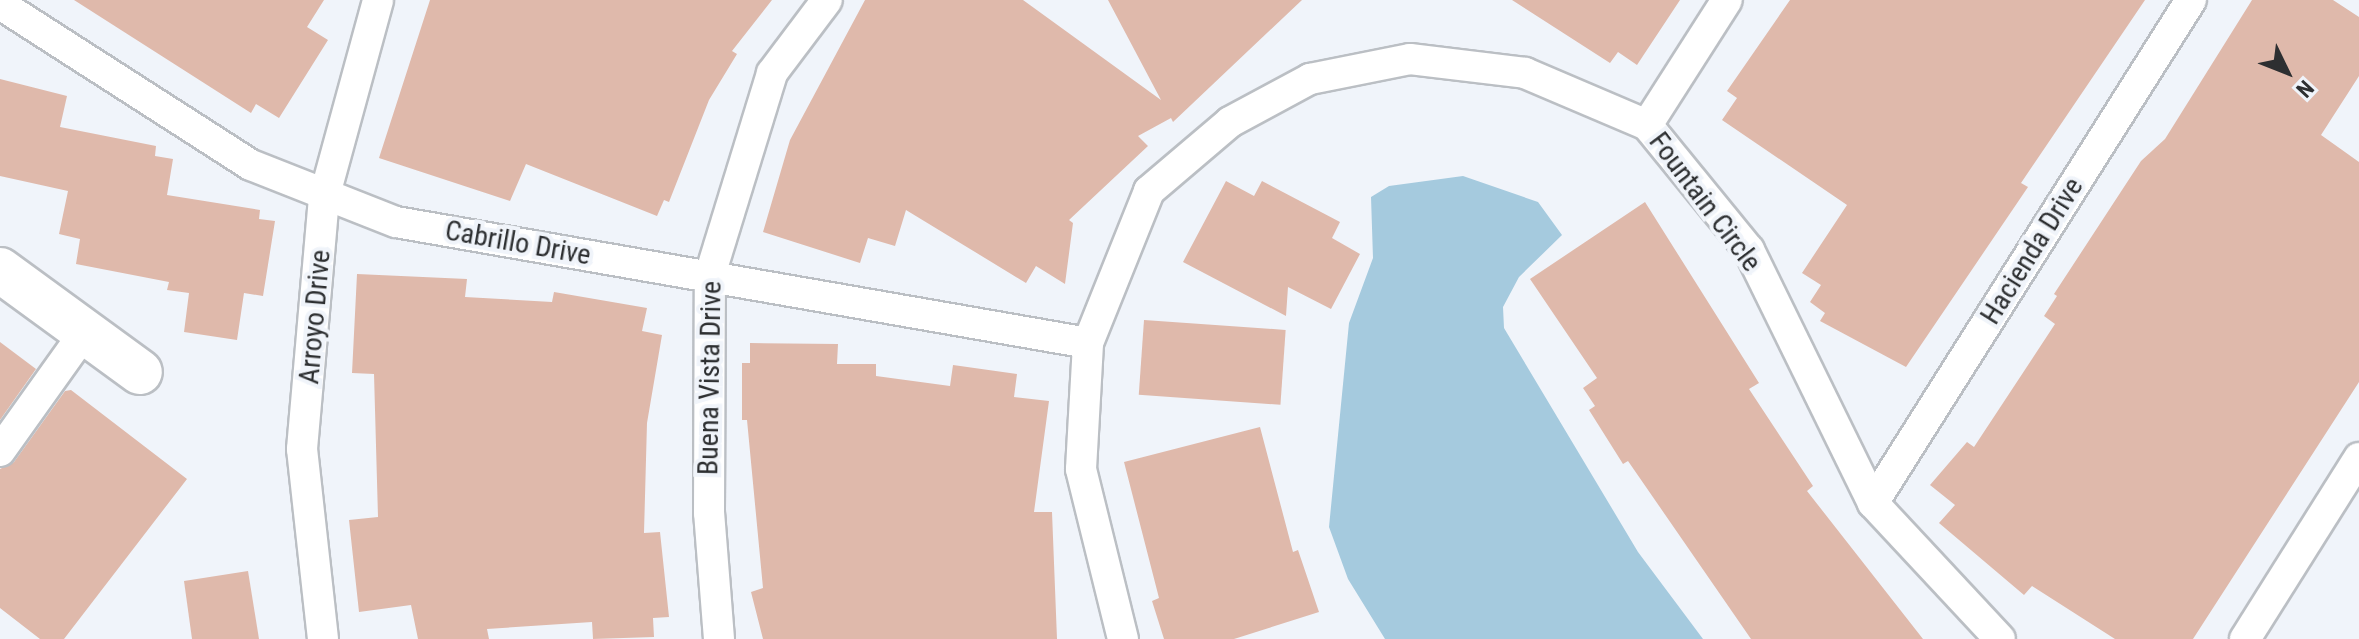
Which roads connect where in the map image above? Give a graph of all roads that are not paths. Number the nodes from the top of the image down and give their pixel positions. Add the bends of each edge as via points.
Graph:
1 (378, 0) edge
2 (827, 0) edge
3 (1727, 0) edge
4 (2191, 0) edge
5 (0, 4) edge
6 (1647, 125) junction
7 (324, 198) junction
8 (0, 270) edge
9 (710, 275) junction
10 (85, 332) junction
11 (1088, 343) junction
12 (140, 372) dead end
13 (0, 451) edge
14 (2359, 458) edge
15 (1873, 503) junction
16 (323, 639) edge
17 (719, 639) edge
18 (1123, 639) edge
19 (2000, 639) edge
20 (2245, 639) edge

1 - 7 lane, Arroyo Drive
2 - 9 lane, Buena Vista Drive via 772,73
3 - 6 lane
4 - 15 lane, Hacienda Drive
5 - 7 lane, Cabrillo Drive via 251,165
6 - 11 lane, Fountain Circle via 1525,73 1410,59 1310,79 1230,122 1149,191
6 - 15 lane, Fountain Circle via 1749,250
7 - 9 lane, Cabrillo Drive via 396,222
7 - 16 lane, Arroyo Drive via 302,449
8 - 10 street
9 - 11 lane, Cabrillo Drive
9 - 17 lane, Buena Vista Drive via 709,513
10 - 12 street
10 - 13 lane
11 - 18 lane, Fountain Circle via 1081,469
14 - 20 lane
15 - 19 lane, Fountain Circle

